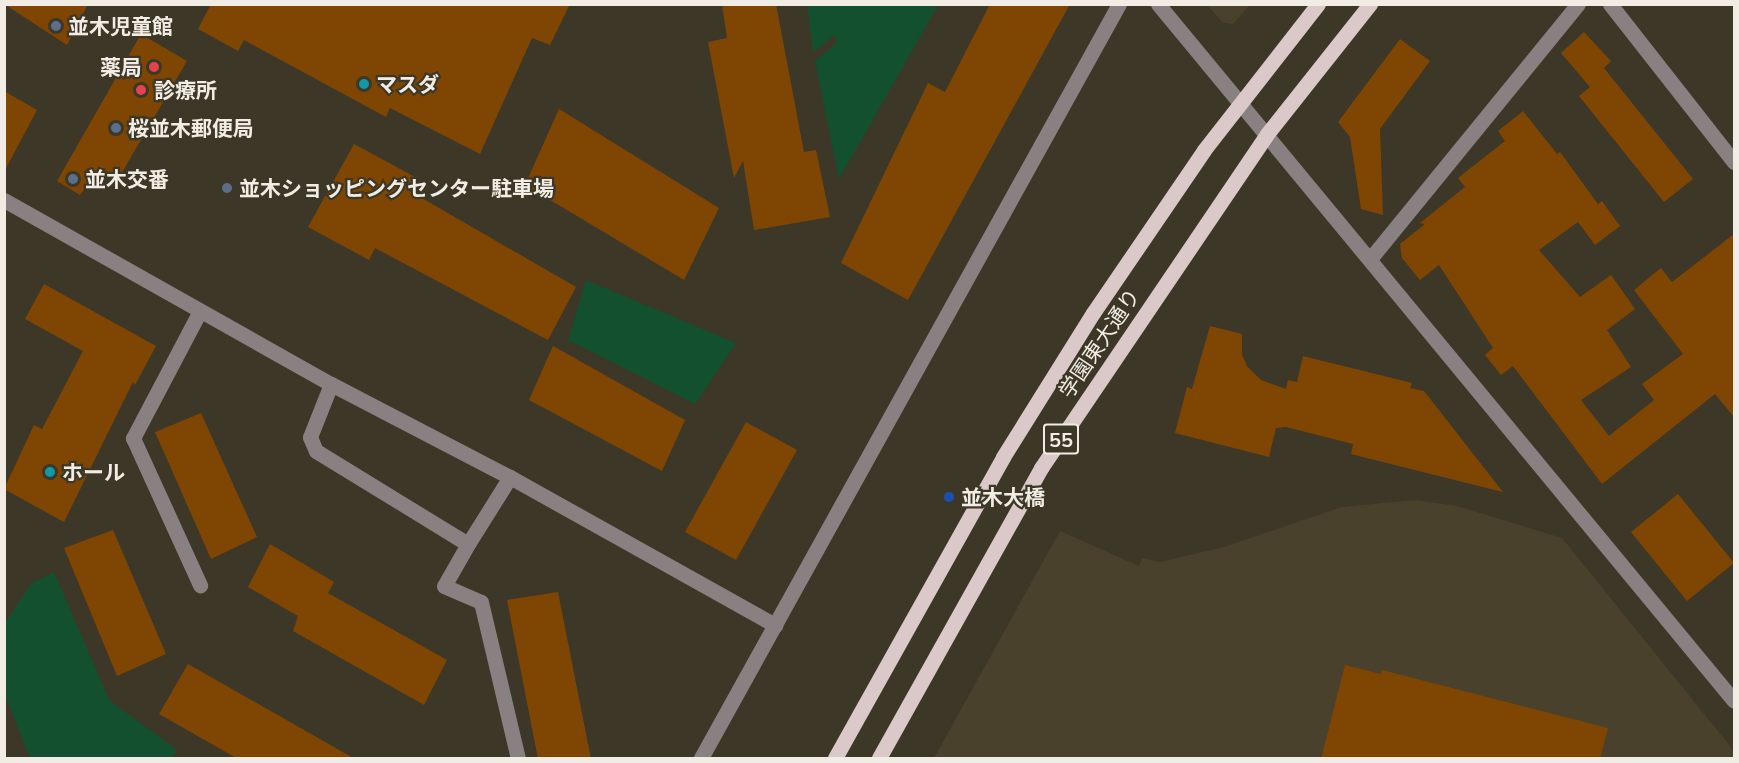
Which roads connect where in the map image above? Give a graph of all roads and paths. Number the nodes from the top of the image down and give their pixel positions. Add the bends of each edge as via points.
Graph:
1 (1119, 4) edge
2 (1158, 4) edge
3 (1318, 4) edge
4 (1371, 4) edge
5 (1578, 4) edge
6 (1610, 4) edge
7 (1240, 102) junction
8 (1267, 134) junction
9 (1734, 162) edge
10 (5, 202) edge
11 (1370, 259) junction
12 (200, 311) junction
13 (331, 384) junction
14 (510, 477) junction
15 (468, 544) junction
16 (200, 585) dead end
17 (775, 625) junction
18 (1734, 701) edge
19 (518, 759) edge
20 (701, 759) edge
21 (835, 759) edge
22 (879, 759) edge

1 - 17 street
2 - 7 street
3 - 7 main road, 学園東大通り / 55
4 - 8 main road, 学園東大通り / 55
5 - 11 street
6 - 9 street
7 - 8 street
7 - 21 main road, 学園東大通り / 55 via 1093,313 1003,457
8 - 11 street
8 - 22 main road, 学園東大通り / 55 via 1041,468
10 - 12 street
11 - 18 street
12 - 13 street
12 - 16 street via 133,438
13 - 14 street
13 - 15 street via 310,437 316,452
14 - 15 street
14 - 17 street
15 - 19 street via 444,586 481,602
17 - 20 street

